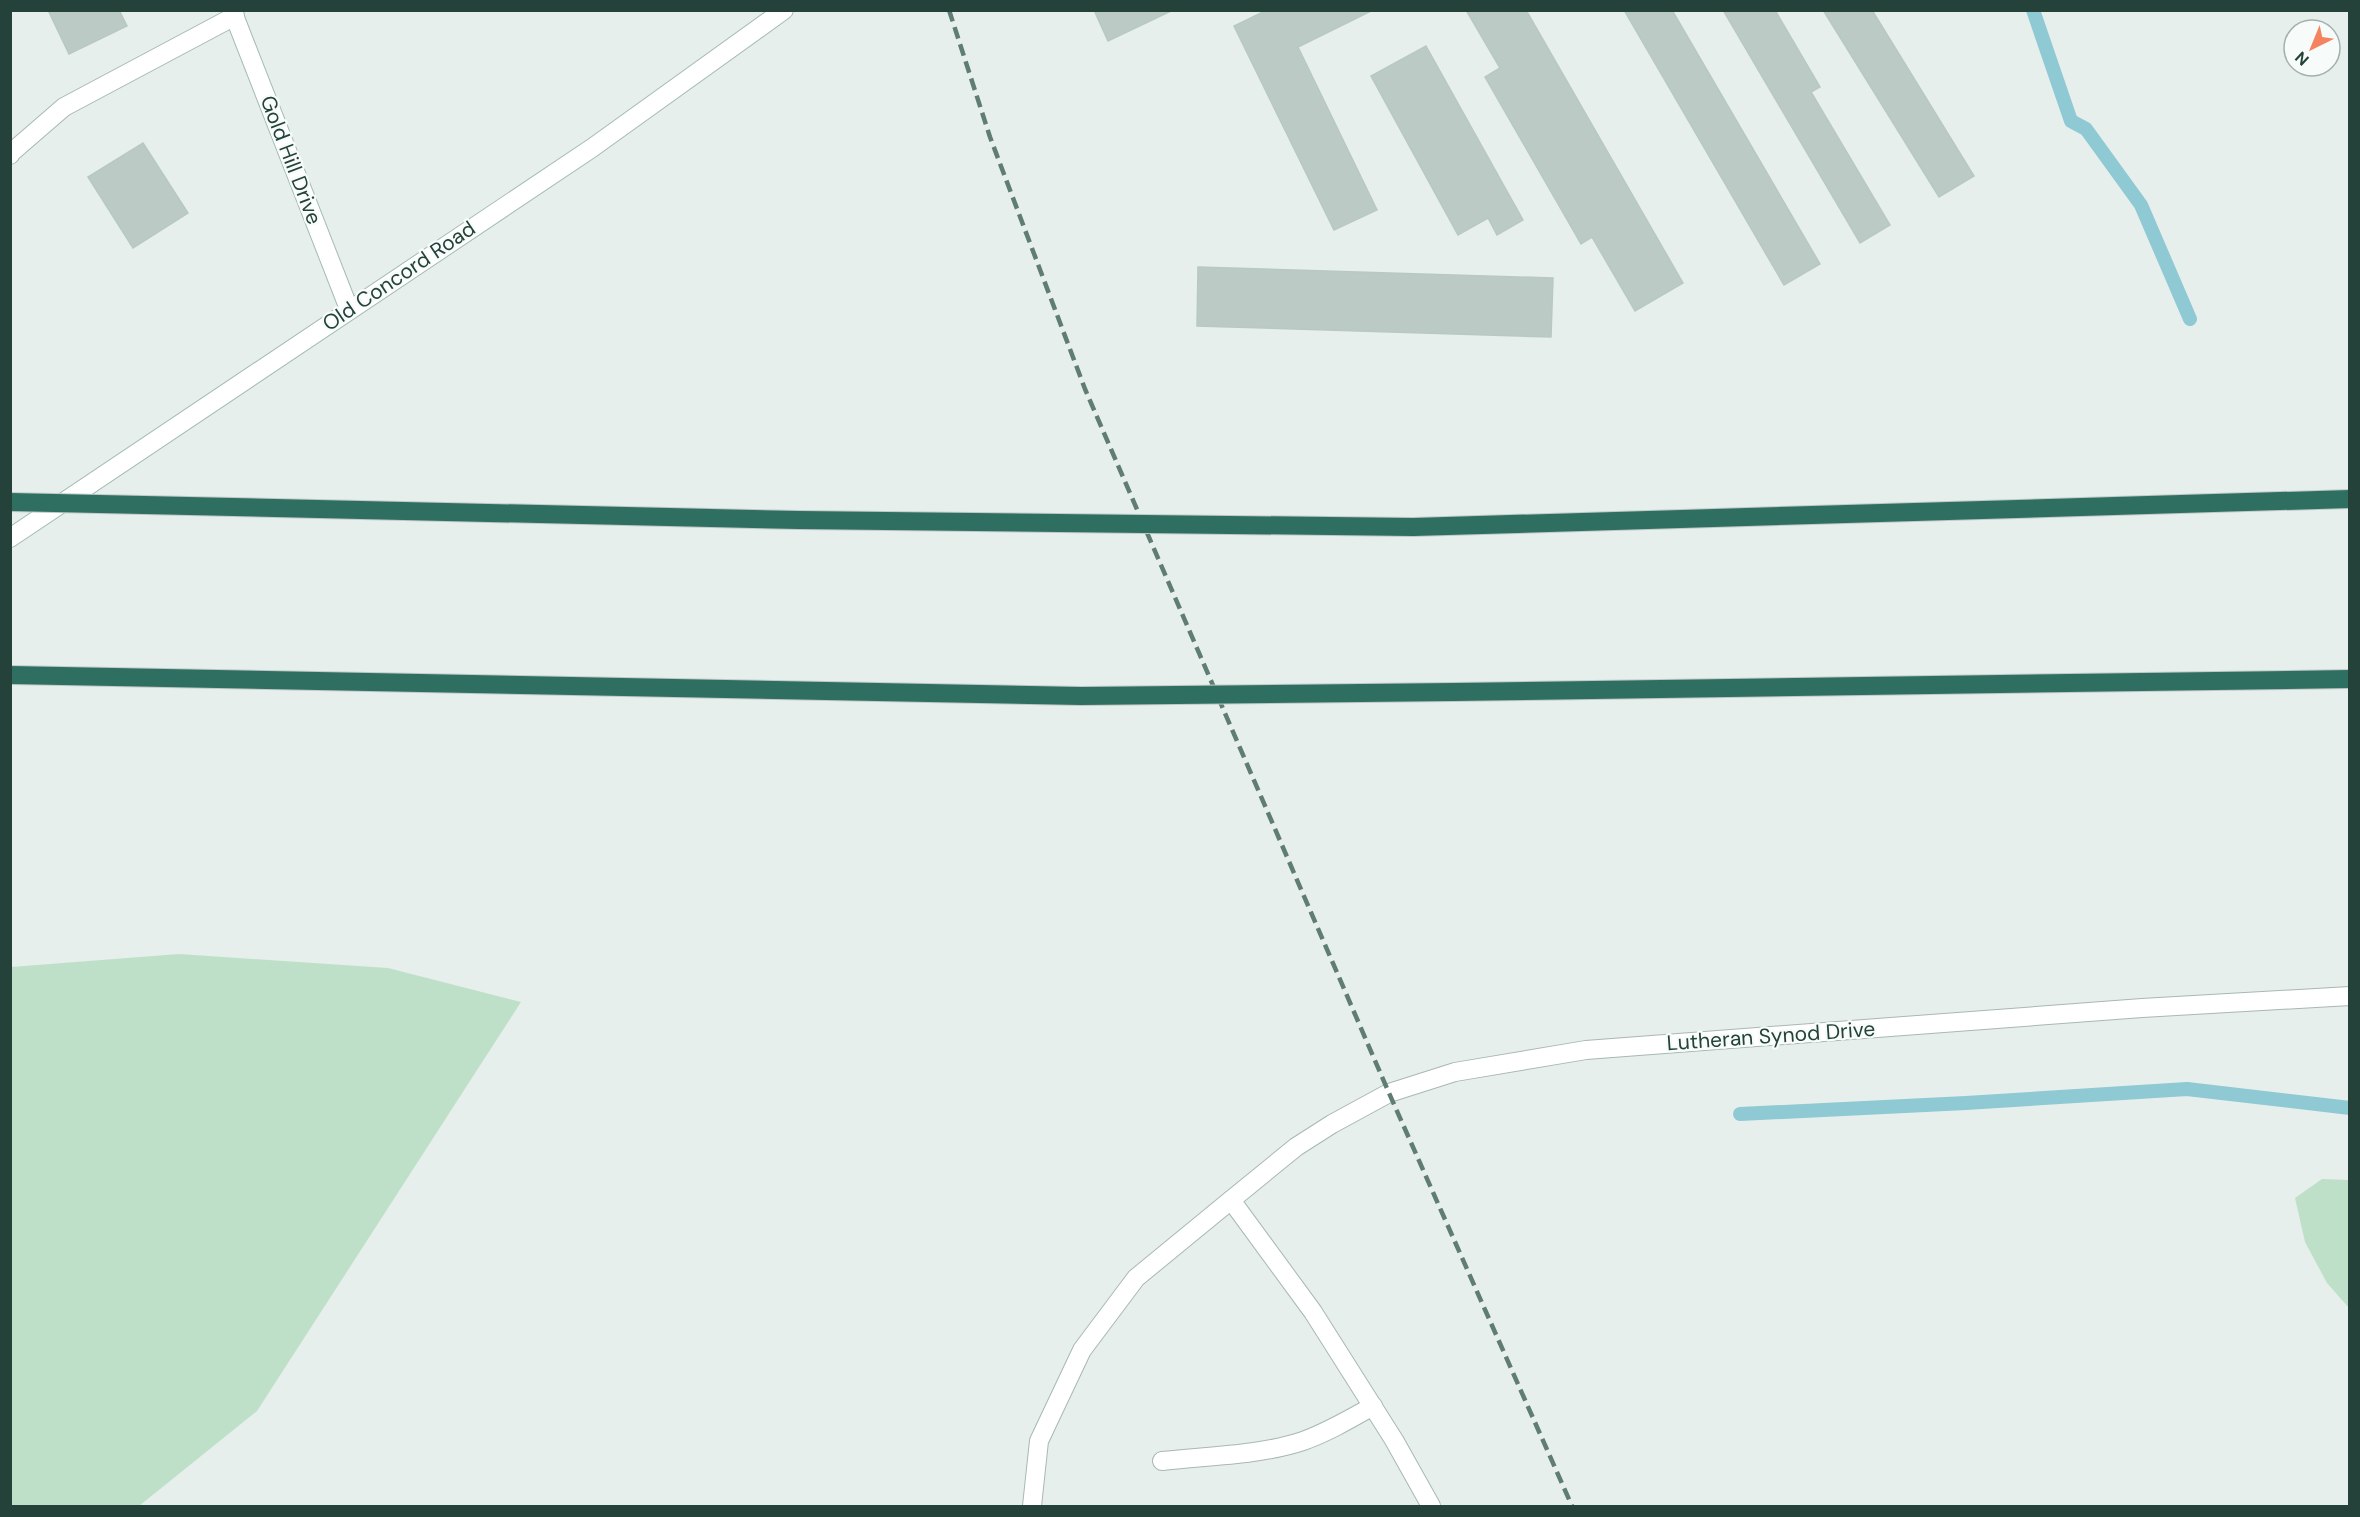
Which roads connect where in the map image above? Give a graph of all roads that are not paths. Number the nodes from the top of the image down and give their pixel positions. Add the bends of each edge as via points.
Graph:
1 (784, 10) edge
2 (233, 14) edge
3 (11, 153) edge
4 (349, 309) junction
5 (2349, 499) edge
6 (10, 502) edge
7 (10, 538) edge
8 (10, 675) edge
9 (2349, 680) edge
10 (2349, 996) edge
11 (1231, 1200) junction
12 (1373, 1406) junction
13 (1162, 1461) dead end
14 (1032, 1506) edge
15 (1431, 1506) edge

1 - 4 street, Old Concord Road via 592,148
2 - 3 street via 64,107
2 - 4 street, Gold Hill Drive
4 - 7 street, Old Concord Road
5 - 6 highway, bridge via 1413,527 799,520
8 - 9 highway, bridge via 1081,696
10 - 11 street, Lutheran Synod Drive via 1586,1050 1455,1072 1389,1093 1332,1124 1296,1147
11 - 12 street via 1313,1312
11 - 14 street, Lutheran Synod Drive via 1136,1278 1082,1350 1040,1441
12 - 13 street via 1334,1428 1277,1448
12 - 15 street

